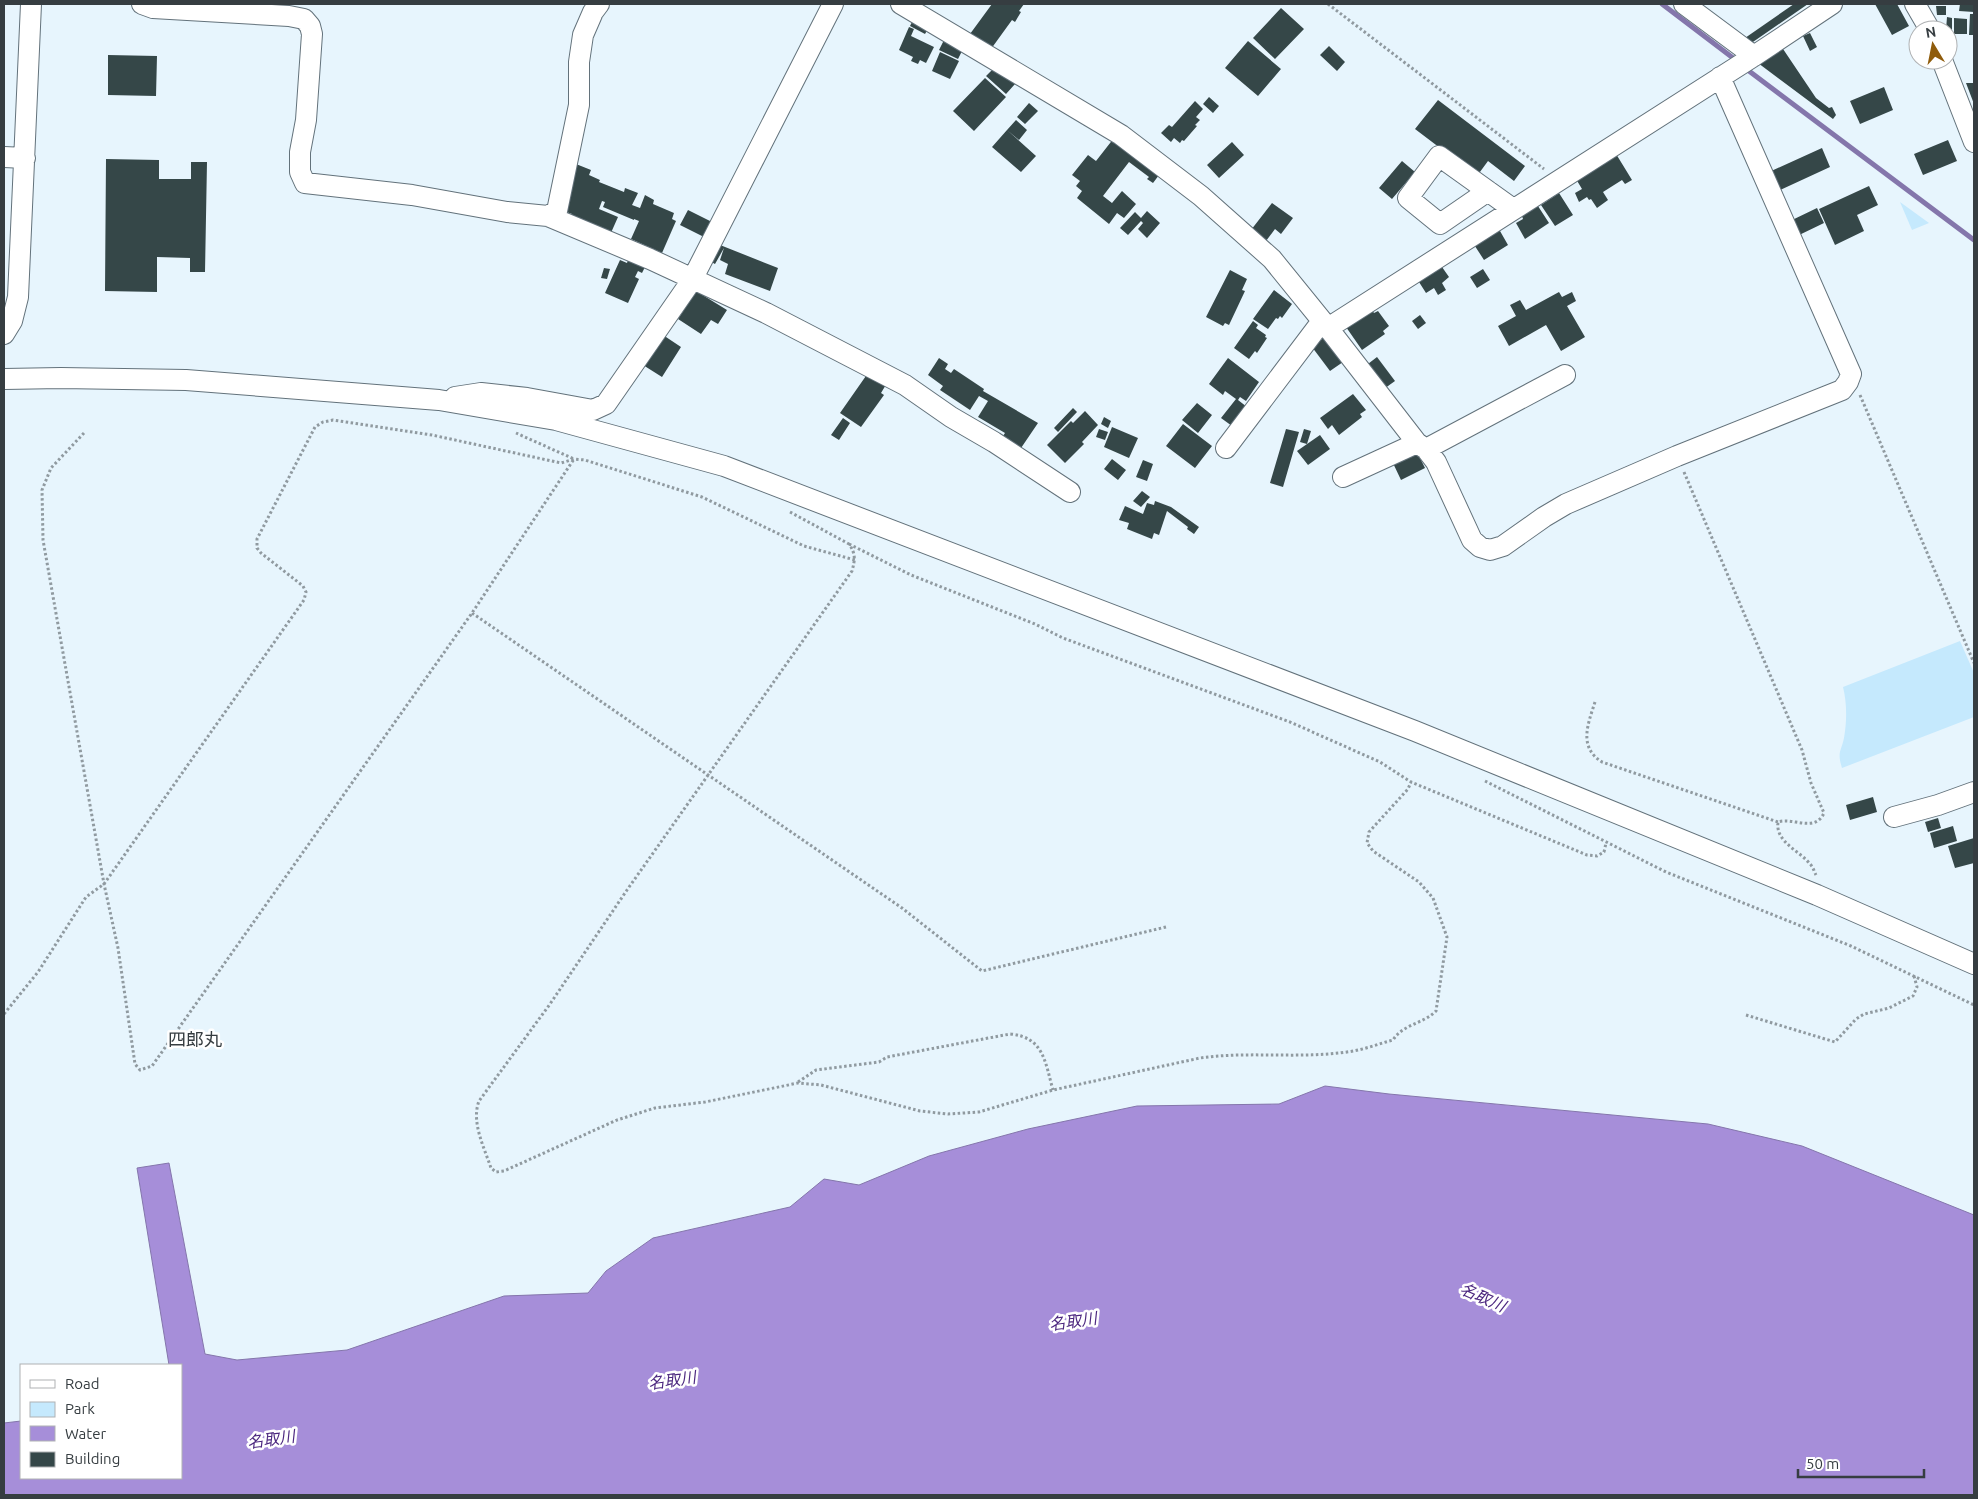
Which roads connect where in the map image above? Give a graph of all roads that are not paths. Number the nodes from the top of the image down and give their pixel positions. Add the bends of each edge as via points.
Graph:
1 (31, 4) edge
2 (142, 4) edge
3 (599, 4) edge
4 (833, 4) edge
5 (901, 4) edge
6 (1684, 4) edge
7 (1832, 4) edge
8 (1915, 4) edge
9 (1924, 20) edge
10 (1738, 65) junction
11 (1946, 70) edge
12 (1974, 142) edge
13 (4, 157) edge
14 (25, 158) junction
15 (1488, 191) dead end
16 (1513, 209) junction
17 (548, 216) junction
18 (692, 280) junction
19 (1325, 325) junction
20 (4, 334) edge
21 (1565, 375) dead end
22 (4, 379) edge
23 (447, 401) junction
24 (1421, 446) junction
25 (1226, 448) dead end
26 (1343, 476) dead end
27 (1070, 492) dead end
28 (1974, 792) edge
29 (1894, 816) dead end
30 (1973, 962) edge

1 - 14 street
2 - 17 street via 153,8 304,19 312,34 306,120 300,152 300,172 305,183
3 - 17 street via 583,35 579,105 557,210
4 - 18 street
5 - 19 street via 1129,141 1201,196 1272,259
6 - 10 street
7 - 10 street
8 - 9 street
10 - 16 street
10 - 24 street via 1851,374 1842,390 1566,504 1503,546 1490,550 1472,540 1436,462
11 - 12 street
13 - 14 street
14 - 20 street via 18,297 12,321
15 - 16 street
16 - 19 street
17 - 18 street
18 - 23 street via 606,404 599,409 481,393 460,395
18 - 27 street via 766,313 904,385
19 - 24 street
19 - 25 street
21 - 24 street
22 - 23 street via 186,380
23 - 30 street via 556,420 724,466 1415,731 1818,895
24 - 26 street
28 - 29 street

